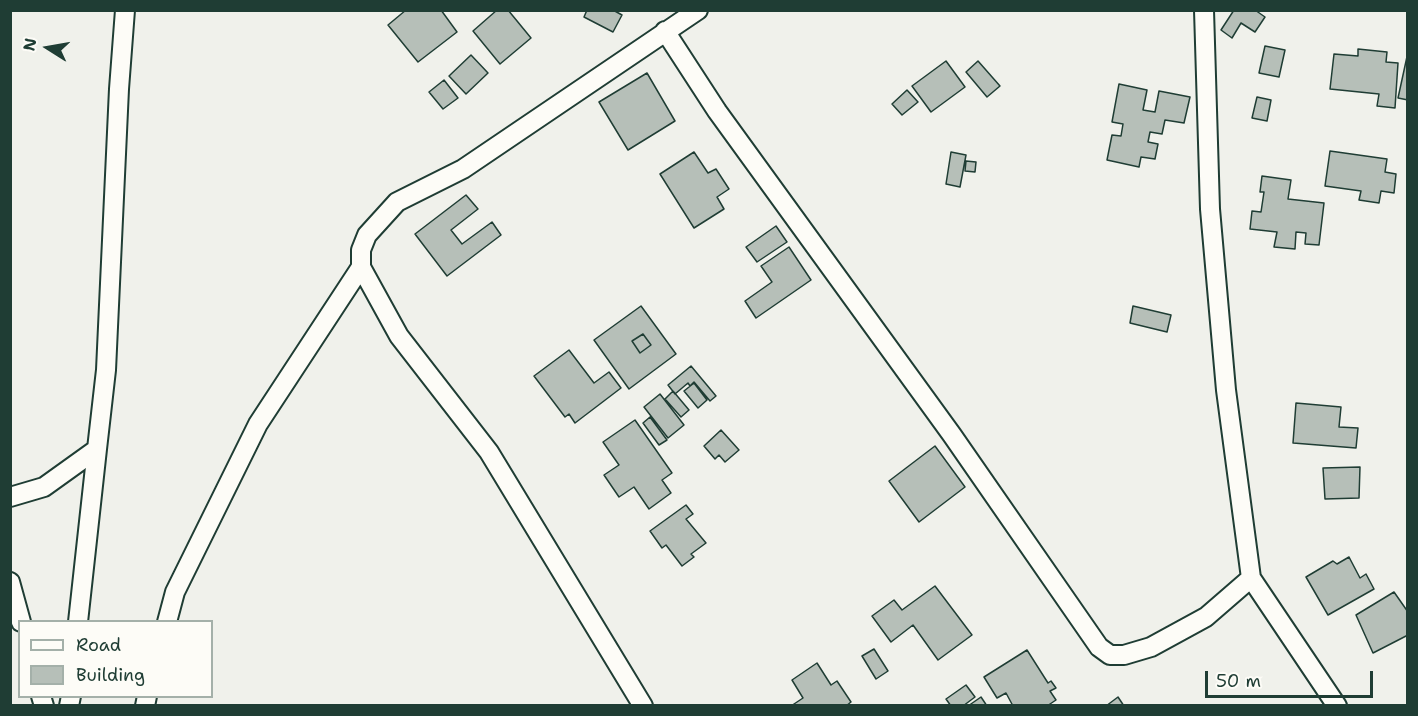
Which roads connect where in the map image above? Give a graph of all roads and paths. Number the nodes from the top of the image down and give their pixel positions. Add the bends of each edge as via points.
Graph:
1 (125, 10) edge
2 (698, 10) edge
3 (1204, 10) edge
4 (666, 31) junction
5 (361, 267) junction
6 (97, 449) junction
7 (10, 497) edge
8 (1251, 578) junction
9 (10, 582) edge
10 (21, 620) edge
11 (78, 620) edge
12 (167, 620) edge
13 (643, 705) edge
14 (1337, 705) edge

1 - 6 street via 106,370
2 - 4 street
3 - 8 street via 1211,221 1226,390
4 - 5 street via 463,169 397,202 367,235 361,250
4 - 8 street via 717,111 952,435 1099,647 1110,655 1151,647 1206,617
5 - 12 street via 258,424 175,592
5 - 13 street via 399,336 489,452
6 - 7 street via 44,487
6 - 11 street
8 - 14 street
9 - 10 street

